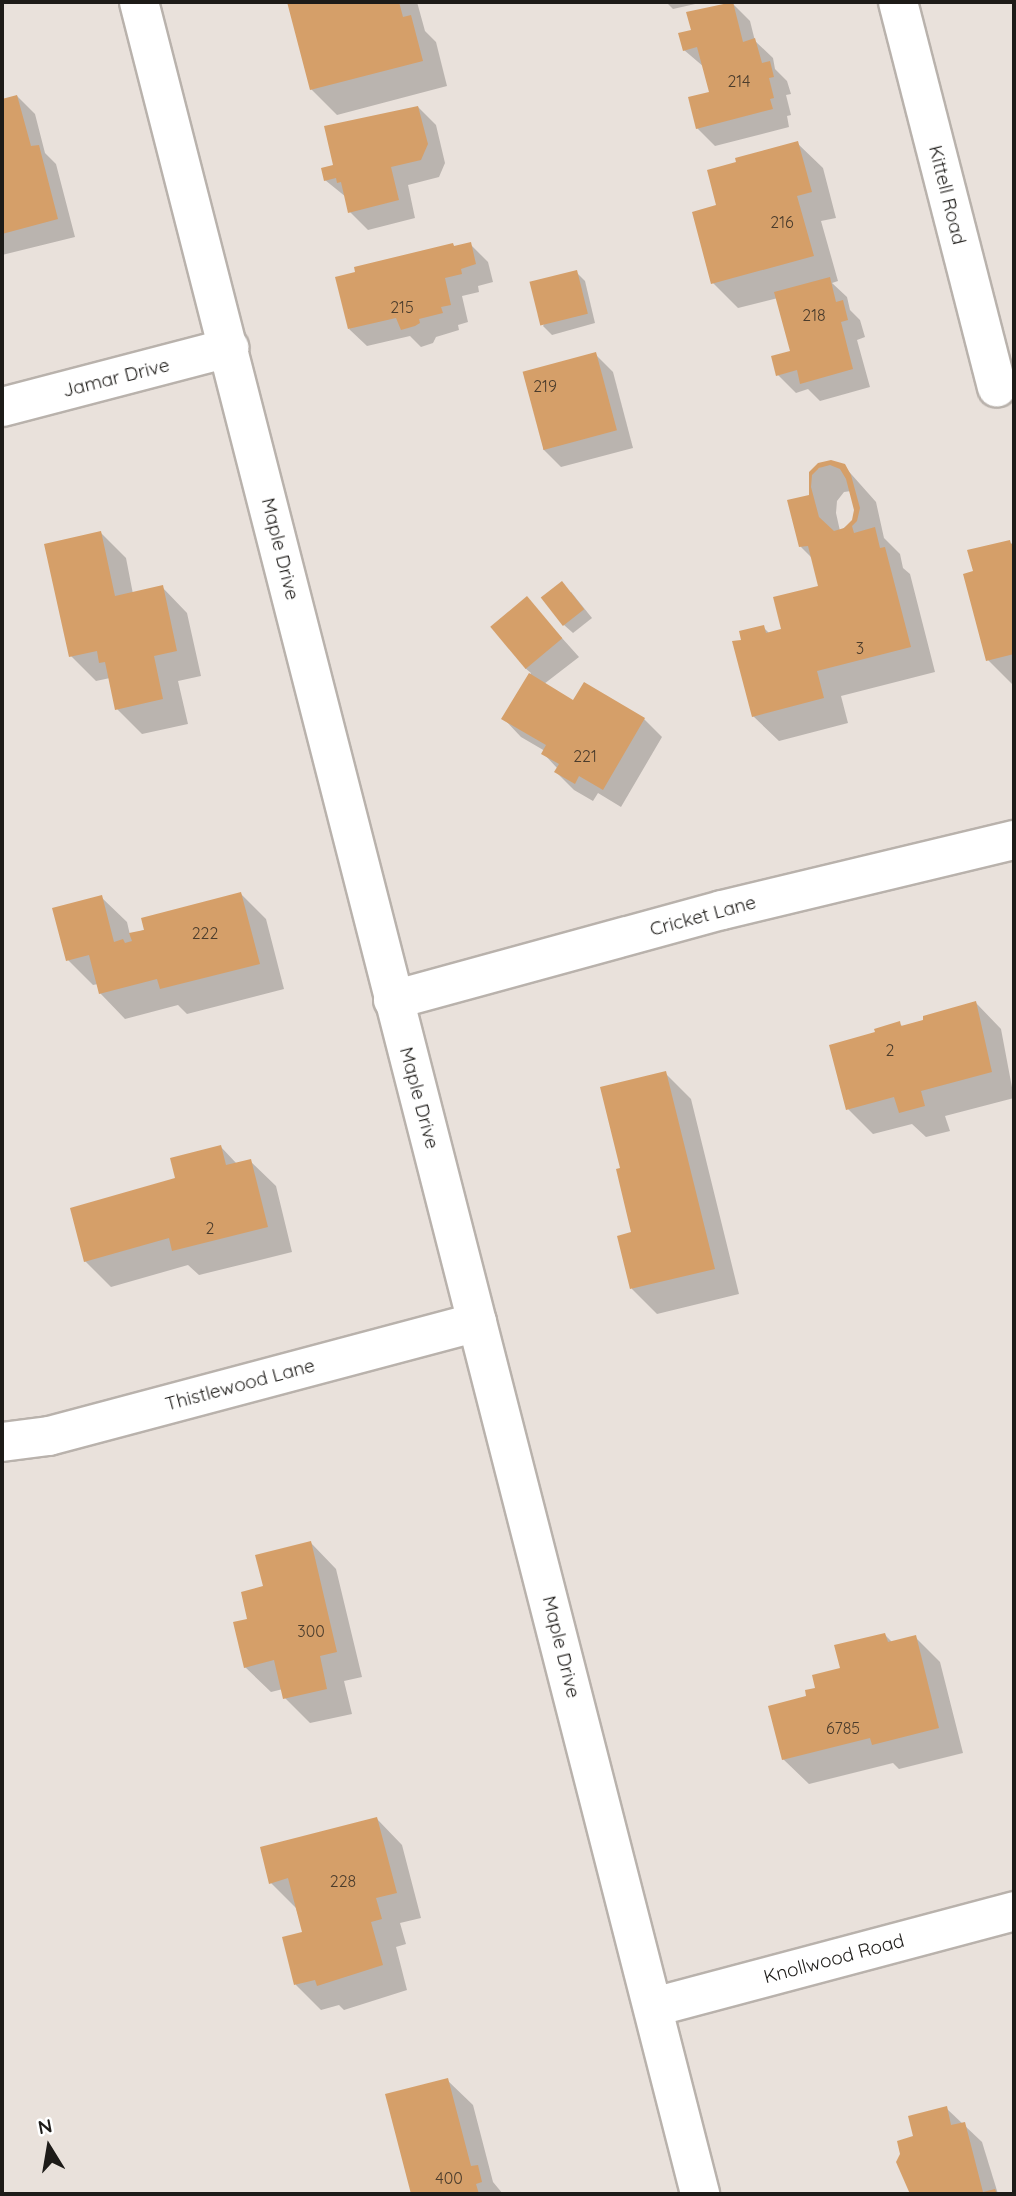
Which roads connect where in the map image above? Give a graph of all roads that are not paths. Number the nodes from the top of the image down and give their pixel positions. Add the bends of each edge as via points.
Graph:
1 (139, 2) edge
2 (898, 2) edge
3 (229, 348) junction
4 (997, 388) dead end
5 (2, 407) edge
6 (1014, 840) edge
7 (393, 1000) junction
8 (477, 1322) junction
9 (2, 1443) edge
10 (1014, 1911) edge
11 (654, 2007) junction
12 (700, 2194) edge

1 - 3 street, Maple Drive
2 - 4 street, Kittell Road
3 - 5 street, Jamar Drive
3 - 7 street, Maple Drive
6 - 7 street, Cricket Lane via 722,910
7 - 8 street, Maple Drive
8 - 9 street, Thistlewood Lane via 49,1436
8 - 11 street, Maple Drive
10 - 11 street, Knollwood Road
11 - 12 street, Maple Drive

